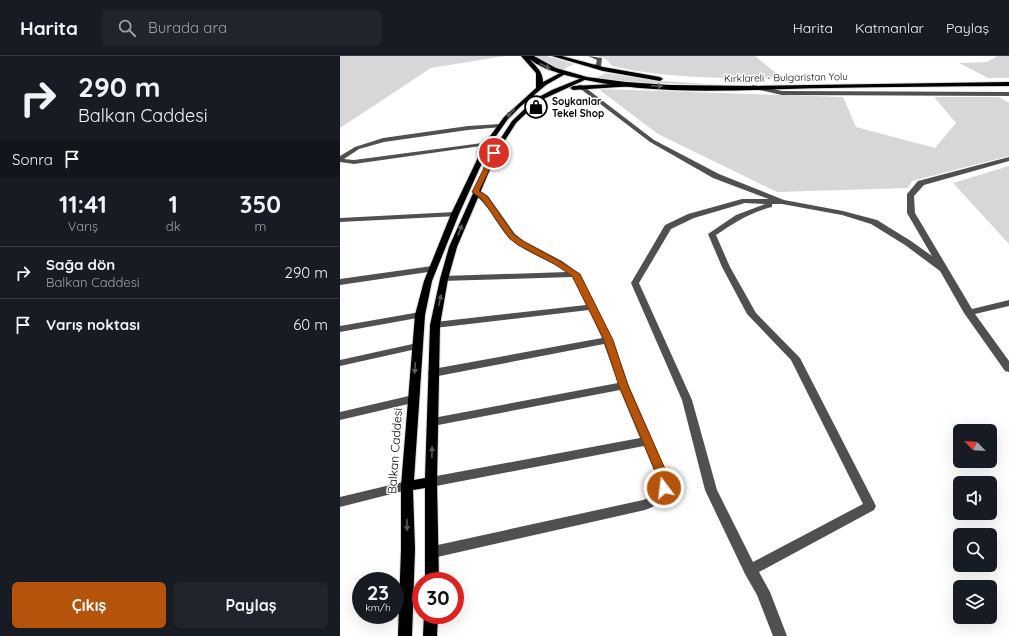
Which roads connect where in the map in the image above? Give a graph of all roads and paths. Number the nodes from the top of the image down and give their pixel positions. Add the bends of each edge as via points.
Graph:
1 (524, 56) edge
2 (528, 56) edge
3 (555, 56) edge
4 (591, 56) edge
5 (586, 65) junction
6 (594, 67) junction
7 (603, 69) junction
8 (564, 72) junction
9 (586, 78) junction
10 (1009, 79) edge
11 (1009, 84) edge
12 (642, 85) junction
13 (580, 86) junction
14 (753, 87) junction
15 (538, 88) junction
16 (548, 94) junction
17 (1009, 94) edge
18 (500, 126) junction
19 (488, 143) junction
20 (340, 159) edge
21 (1009, 159) edge
22 (476, 192) junction
23 (782, 202) junction
24 (455, 214) junction
25 (340, 220) edge
26 (448, 267) junction
27 (432, 269) junction
28 (943, 269) junction
29 (576, 274) junction
30 (444, 279) junction
31 (340, 282) edge
32 (1009, 303) edge
33 (593, 307) junction
34 (969, 312) junction
35 (420, 315) junction
36 (435, 325) junction
37 (340, 329) edge
38 (608, 340) junction
39 (417, 346) junction
40 (340, 363) edge
41 (1009, 369) edge
42 (433, 373) junction
43 (624, 386) junction
44 (413, 399) junction
45 (340, 416) edge
46 (433, 422) junction
47 (648, 441) junction
48 (431, 482) junction
49 (407, 486) junction
50 (340, 502) edge
51 (433, 552) junction
52 (750, 570) junction
53 (432, 572) edge
54 (431, 624) edge
55 (405, 636) edge
56 (430, 636) edge
57 (780, 636) edge

1 - 15 main road via 539,72 541,80
2 -> 8 highway, Kırklareli - Bulgaristan Yolu
3 - 5 highway, Kırklareli - Bulgaristan Yolu
4 - 6 street via 600,59 599,65
5 - 6 highway, Kırklareli - Bulgaristan Yolu
5 - 8 highway
6 - 7 highway, Kırklareli - Bulgaristan Yolu
7 - 9 highway
7 - 10 highway, Kırklareli - Bulgaristan Yolu via 669,80 747,82
8 - 9 highway, Kırklareli - Bulgaristan Yolu
8 - 15 main road, Balkan Caddesi
9 - 12 highway, Kırklareli - Bulgaristan Yolu
9 - 16 main road
11 - 14 highway, Kırklareli - Bulgaristan Yolu
12 - 13 main road
12 -> 14 highway, Kırklareli - Bulgaristan Yolu
13 - 16 main road
13 - 23 street via 652,141 716,176
14 - 17 street via 782,93 807,94
15 -> 18 main road, Balkan Caddesi
16 - 22 main road via 530,106 514,122 499,144
18 - 19 main road, Balkan Caddesi
18 - 20 street via 383,140 356,148
19 - 20 street via 354,162
19 - 24 main road, Balkan Caddesi
21 - 28 street via 921,183 910,196 911,213
26 -> 22 main road via 453,247
22 - 29 street via 485,198 512,236 520,243
23 - 28 street via 843,213 874,222
23 - 52 street via 745,201 691,216 668,227 635,283 687,400 711,490
23 - 52 street via 761,207 726,224 712,234 726,267 752,314 795,358 870,506
24 - 25 street
24 - 27 main road, Balkan Caddesi
26 - 27 main road
26 - 30 main road
27 - 31 street
27 - 35 main road, Balkan Caddesi
28 - 34 street
29 - 30 street
29 - 33 street
36 -> 30 main road
32 - 34 street
33 - 36 street
33 - 38 street
34 - 41 street
35 - 37 street
35 - 39 main road, Balkan Caddesi
36 - 42 main road
38 - 42 street
38 - 43 street
39 - 40 street
39 -> 44 main road, Balkan Caddesi
42 - 46 main road
43 - 46 street
43 - 47 street
44 - 45 street
44 - 49 main road, Balkan Caddesi
48 -> 46 main road
47 - 48 street
47 - 51 street via 664,480 662,495 655,501
48 - 49 main road
48 - 51 main road
49 - 50 street
49 -> 55 main road, Balkan Caddesi
51 - 53 main road
52 - 57 street via 763,592
54 - 56 main road

